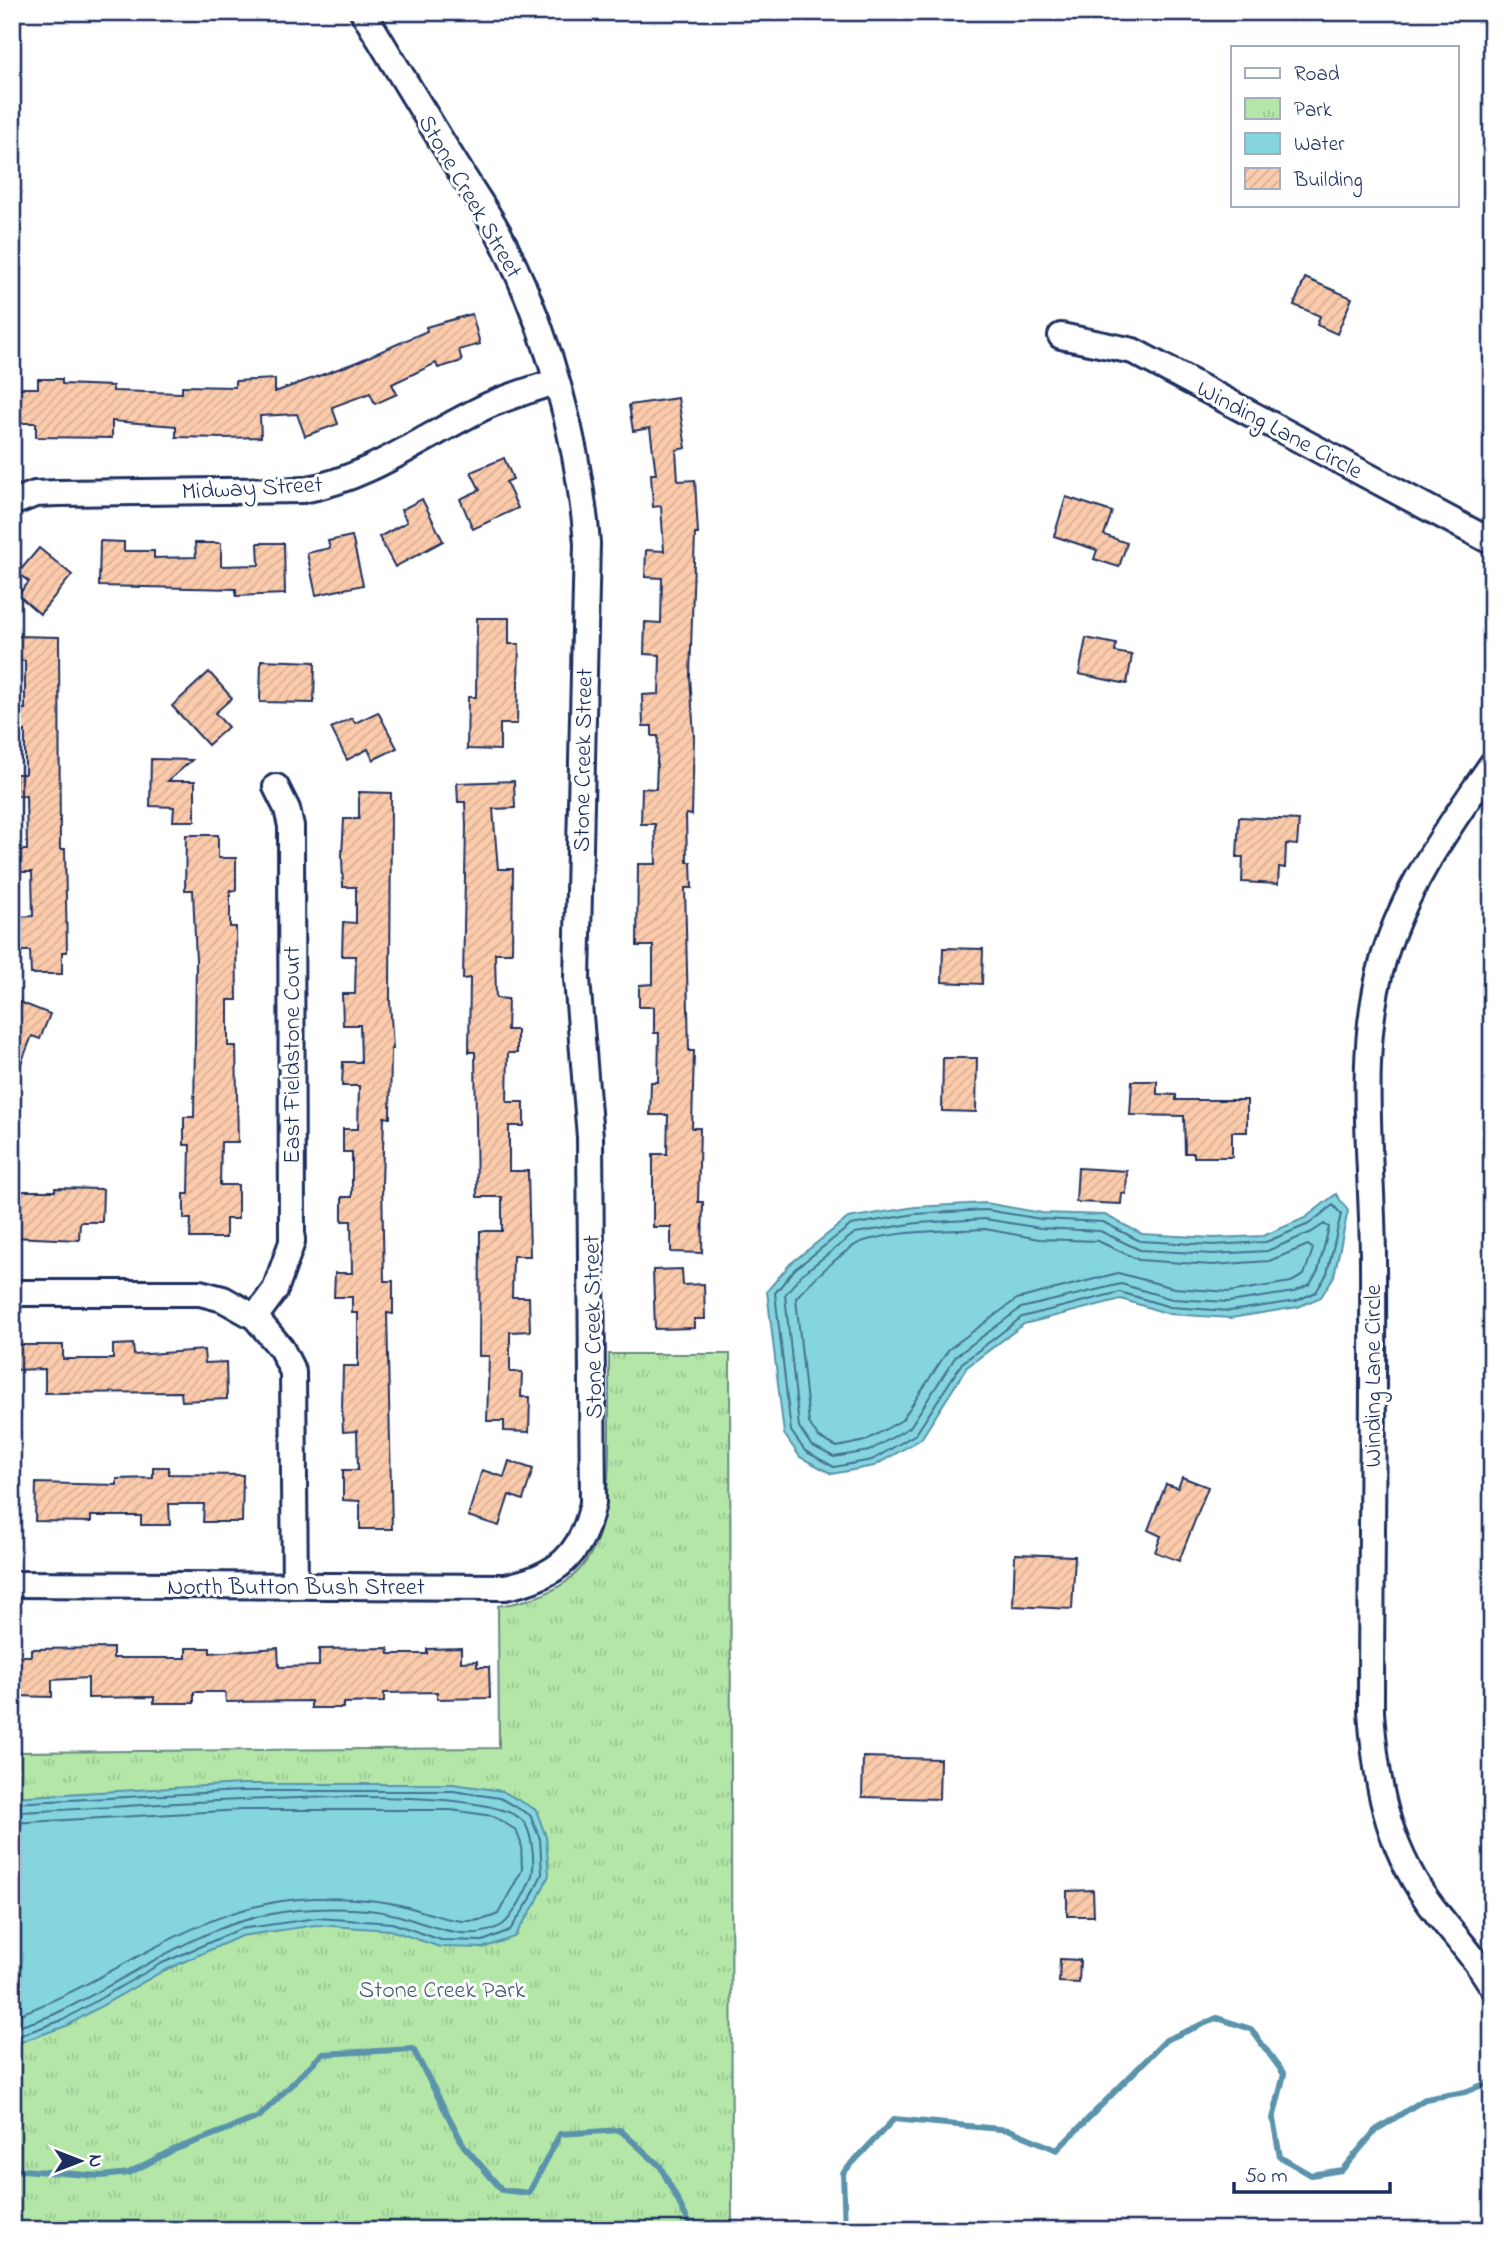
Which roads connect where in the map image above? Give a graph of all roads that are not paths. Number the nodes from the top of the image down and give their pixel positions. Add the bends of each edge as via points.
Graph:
1 (363, 12) edge
2 (1061, 336) dead end
3 (555, 382) junction
4 (12, 503) edge
5 (1492, 542) edge
6 (1492, 764) edge
7 (276, 787) dead end
8 (12, 1293) edge
9 (255, 1317) junction
10 (571, 1555) joint
11 (12, 1584) edge
12 (295, 1586) junction
13 (1492, 1986) edge

1 - 3 street, Stone Creek Street via 506,246
2 - 5 street, Winding Lane Circle via 1133,351
3 - 4 street, Midway Street via 490,405 332,485 58,492
3 - 10 street, Stone Creek Street via 576,456 587,543 577,979 590,1137 593,1503 581,1541
6 - 13 street, Winding Lane Circle via 1436,847 1393,929 1371,1019 1368,1102 1373,1262 1371,1712 1376,1769 1387,1825 1398,1853 1428,1903
7 - 9 street, East Fieldstone Court via 290,826 292,1242 275,1290
8 - 9 street via 200,1293 223,1299
9 - 12 street via 281,1348 293,1372
10 - 12 street, North Button Bush Street via 540,1577 505,1587
11 - 12 street, North Button Bush Street

